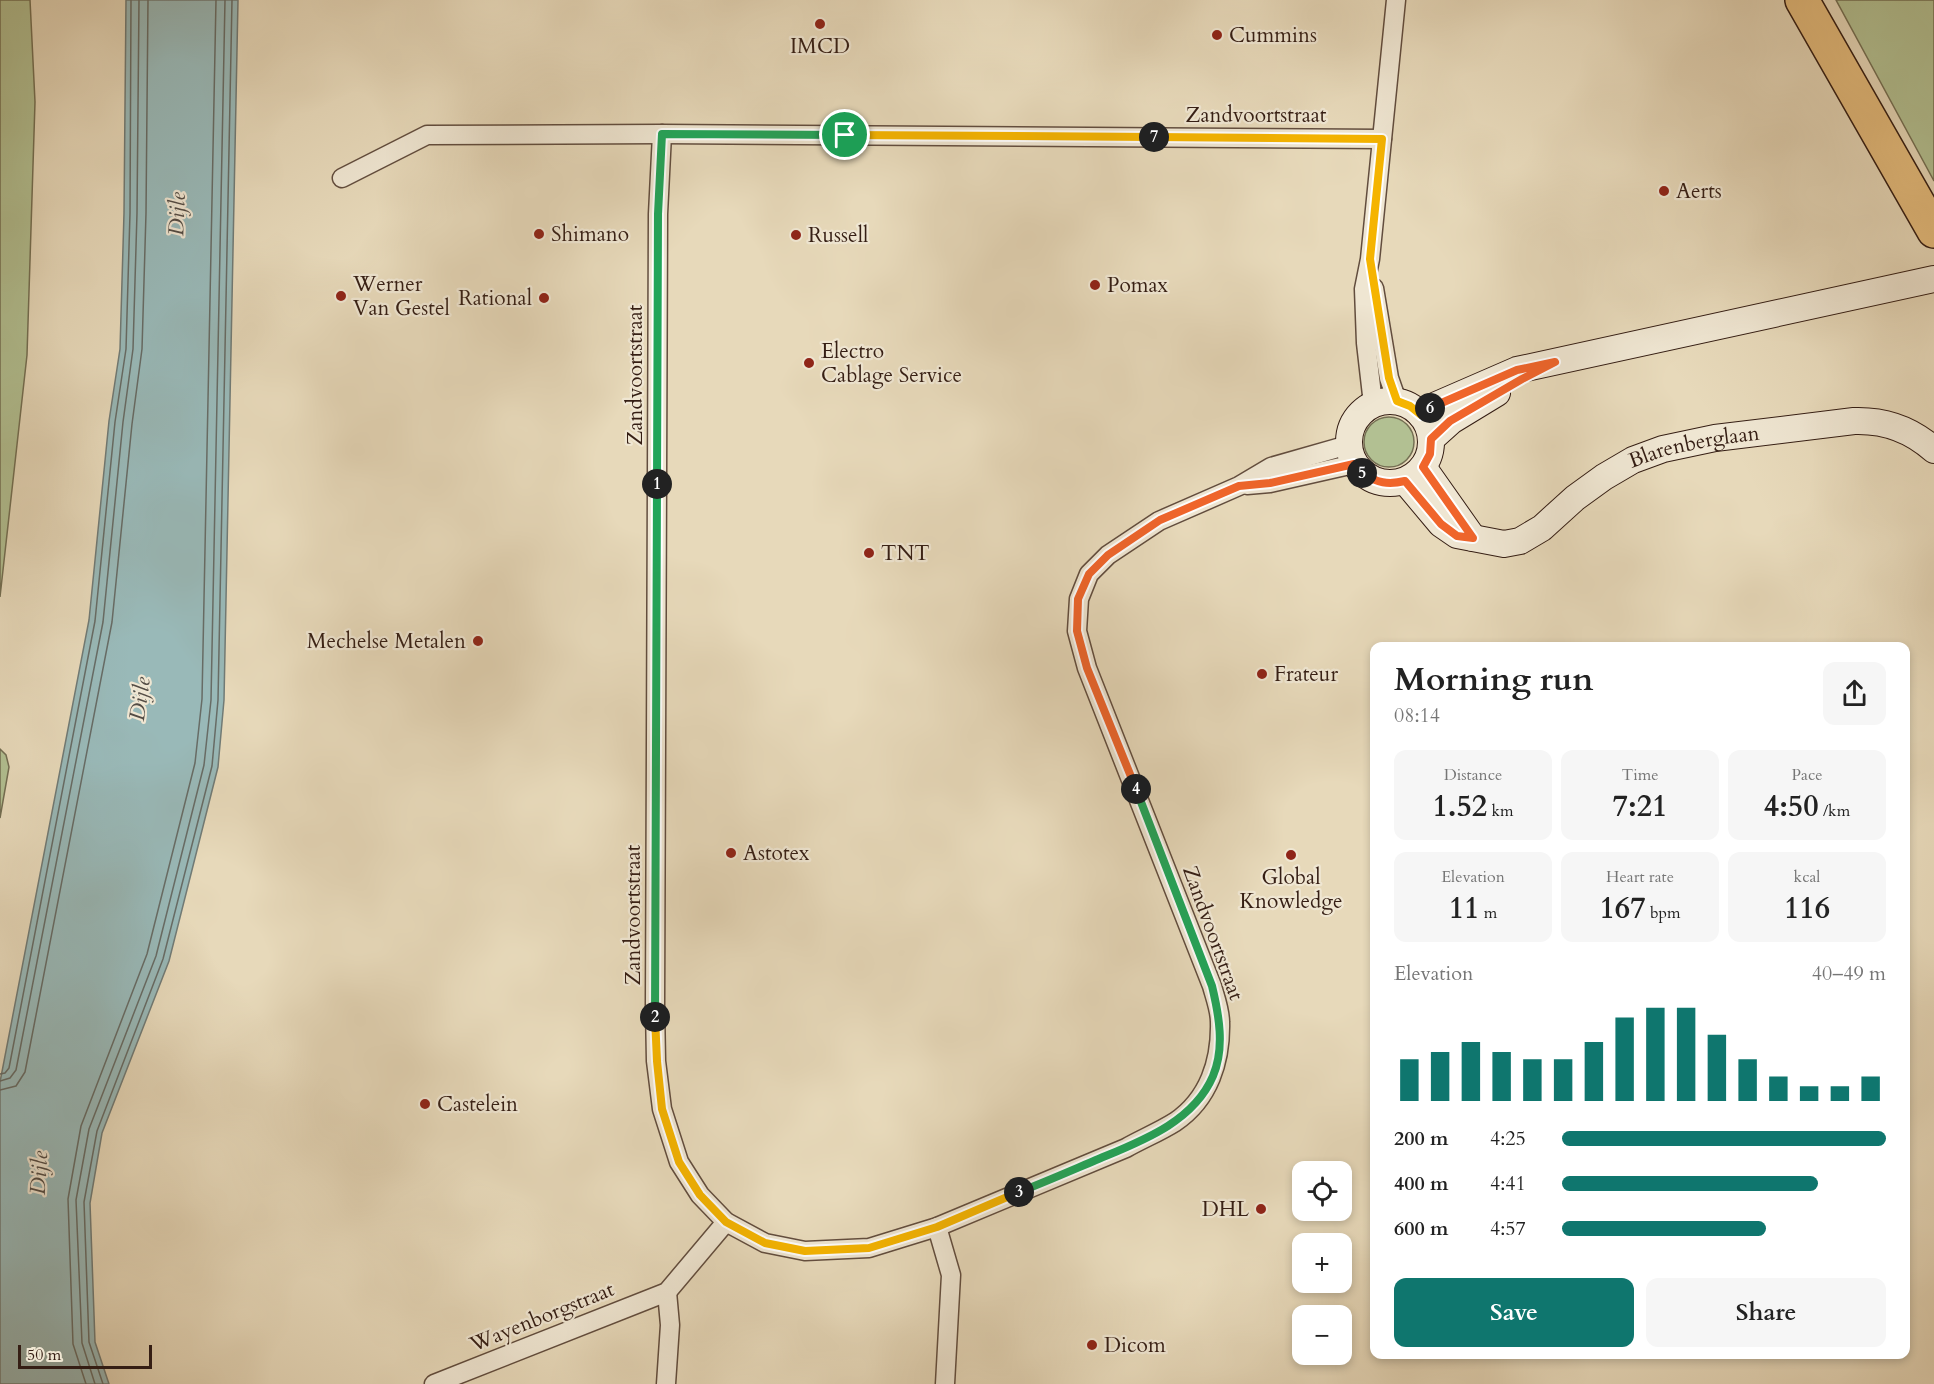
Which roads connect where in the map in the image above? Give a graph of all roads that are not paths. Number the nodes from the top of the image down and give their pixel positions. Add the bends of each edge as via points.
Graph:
1 (1396, 0) edge
2 (1802, 0) edge
3 (662, 134) junction
4 (1382, 139) junction
5 (342, 178) dead end
6 (1934, 231) edge
7 (1934, 279) edge
8 (1555, 362) junction
9 (1385, 402) junction
10 (1421, 415) junction
11 (1431, 439) junction
12 (1934, 450) edge
13 (1351, 455) junction
14 (1414, 474) junction
15 (726, 1222) junction
16 (937, 1227) junction
17 (667, 1292) junction
18 (434, 1384) edge
19 (666, 1384) edge
20 (945, 1384) edge

1 - 4 street
2 - 6 highway
3 - 4 street, Zandvoortstraat
3 - 5 street, Zandvoortstraat via 427,135
3 - 15 street, Zandvoortstraat via 658,238 657,1061 662,1109 679,1162 700,1195
4 - 9 street via 1370,259 1389,378
7 - 8 street
8 - 10 street via 1517,370
8 - 11 street via 1450,421
9 - 10 street via 1410,406
9 - 13 street via 1362,410 1354,420 1349,432
10 - 11 street
11 - 14 street via 1430,454
12 - 14 street, Blarenberglaan via 1904,430 1870,420 1715,438 1663,449 1604,477 1542,528 1520,541 1504,544 1457,536 1441,524
13 - 14 street via 1362,473 1382,483 1394,483
13 - 16 street, Zandvoortstraat via 1270,483 1239,486 1160,520 1108,555 1089,574 1078,599 1077,631 1087,668 1212,986 1220,1020 1213,1075 1191,1108 1156,1133
15 - 16 street, Zandvoortstraat via 765,1243 805,1251 869,1248
15 - 17 street, Wayenborgstraat
16 - 20 street via 951,1275
17 - 18 street, Wayenborgstraat
17 - 19 street via 670,1325

